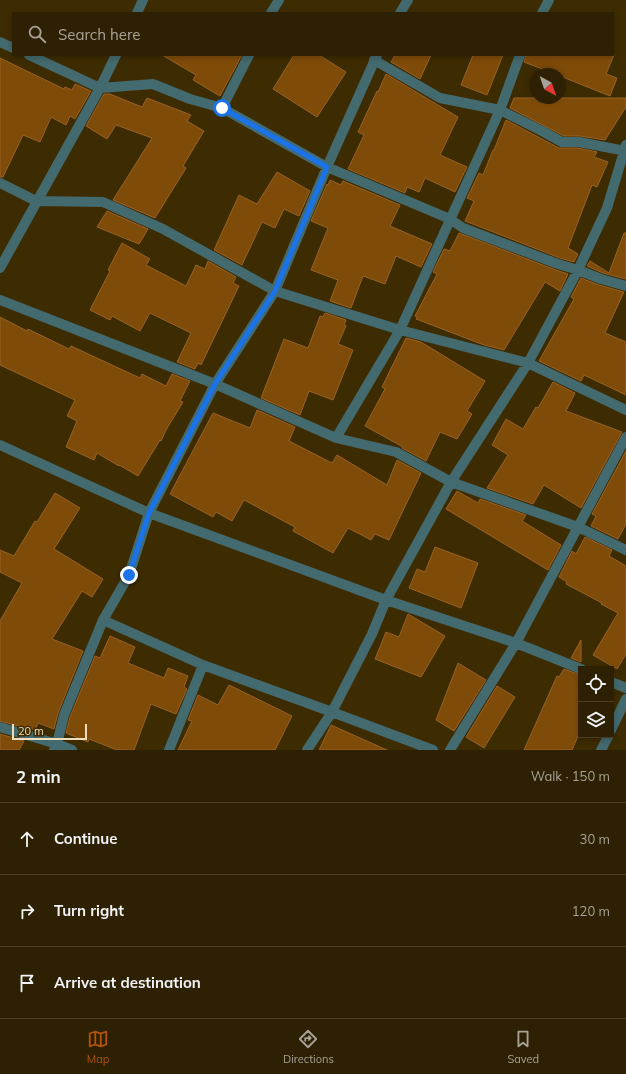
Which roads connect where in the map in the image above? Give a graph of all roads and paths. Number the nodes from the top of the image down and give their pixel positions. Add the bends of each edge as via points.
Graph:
1 (143, 0) edge
2 (279, 0) edge
3 (408, 0) edge
4 (549, 0) edge
5 (137, 12) edge
6 (272, 12) edge
7 (401, 12) edge
8 (543, 12) edge
9 (0, 42) edge
10 (12, 48) edge
11 (31, 56) edge
12 (116, 56) edge
13 (248, 56) edge
14 (520, 56) edge
15 (376, 57) edge
16 (100, 88) junction
17 (222, 108) junction
18 (500, 110) junction
19 (625, 149) edge
20 (327, 167) junction
21 (0, 183) edge
22 (36, 201) junction
23 (450, 219) junction
24 (0, 268) edge
25 (578, 270) junction
26 (626, 286) edge
27 (275, 291) junction
28 (0, 300) edge
29 (400, 330) junction
30 (528, 363) junction
31 (215, 384) junction
32 (626, 410) edge
33 (626, 437) edge
34 (336, 438) junction
35 (0, 445) edge
36 (451, 482) junction
37 (149, 513) junction
38 (578, 527) junction
39 (626, 550) edge
40 (386, 600) junction
41 (103, 620) junction
42 (516, 643) junction
43 (203, 665) junction
44 (578, 668) edge
45 (614, 683) edge
46 (626, 688) edge
47 (626, 699) edge
48 (332, 712) junction
49 (614, 724) edge
50 (0, 727) edge
51 (607, 738) edge
52 (55, 747) edge
53 (72, 750) edge
54 (169, 750) edge
55 (307, 750) edge
56 (433, 750) edge
57 (450, 750) edge
58 (601, 750) edge

1 - 5 street
2 - 6 street
3 - 7 street
4 - 8 street
9 - 10 street
11 - 16 street
12 - 16 street
13 - 17 street
14 - 18 street
15 - 18 street via 440,98
15 - 20 street
16 - 17 street via 153,84
16 - 22 street
17 - 20 street
18 - 19 street via 562,142
18 - 23 street
19 - 25 street via 607,208
20 - 23 street
20 - 27 street
21 - 22 street
22 - 24 street
22 - 27 street via 103,202 163,229
23 - 25 street via 463,228
23 - 29 street
25 - 26 street
25 - 30 street
27 - 29 street
27 - 31 street
28 - 31 street
29 - 30 street
29 - 34 street
30 - 32 street
30 - 36 street
31 - 34 street
31 - 37 street
33 - 38 street
34 - 36 street via 396,452
35 - 37 street
36 - 38 street
36 - 40 street
37 - 40 street
37 - 41 street via 129,575
38 - 39 street
38 - 42 street
40 - 42 street
40 - 48 street via 372,634
41 - 43 street
41 - 52 street via 64,714
42 - 44 street
42 - 57 street
43 - 48 street
43 - 54 street
45 - 46 street
47 - 49 street
48 - 55 street
48 - 56 street
50 - 52 street
51 - 58 street
52 - 53 street

